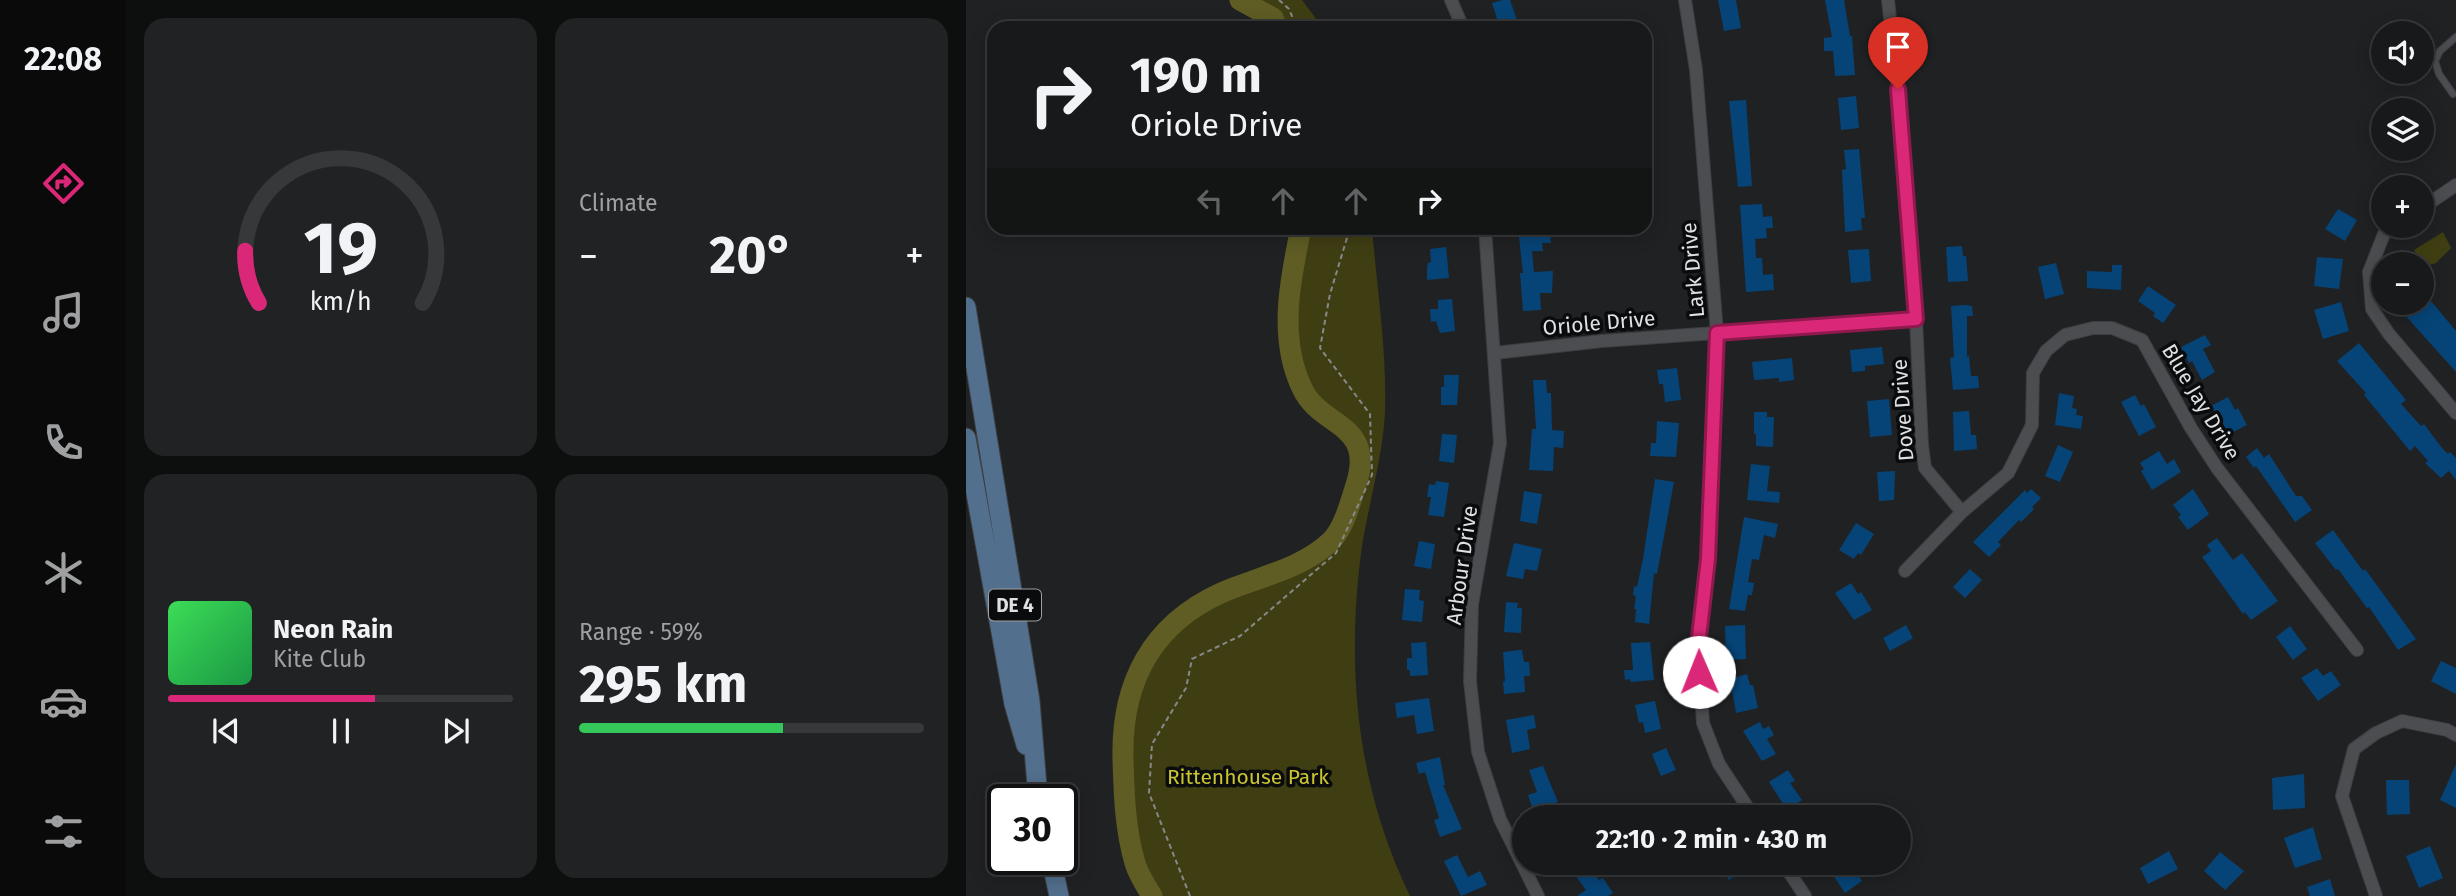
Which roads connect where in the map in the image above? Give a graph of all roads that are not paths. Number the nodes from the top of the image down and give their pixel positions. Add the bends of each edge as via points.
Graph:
1 (1451, 0) edge
2 (1685, 0) edge
3 (1888, 0) edge
4 (1459, 21) edge
5 (2456, 37) edge
6 (2453, 94) dead end
7 (2456, 185) edge
8 (2434, 200) edge
9 (1486, 235) edge
10 (2382, 238) edge
11 (966, 307) edge
12 (1916, 319) junction
13 (1717, 333) junction
14 (1495, 353) junction
15 (2456, 413) edge
16 (966, 438) edge
17 (1962, 512) junction
18 (1906, 571) dead end
19 (2357, 650) dead end
20 (2456, 735) edge
21 (1036, 784) edge
22 (1038, 784) edge
23 (1746, 805) edge
24 (1054, 875) edge
25 (1791, 875) edge
26 (1059, 896) edge
27 (1538, 896) edge
28 (1805, 896) edge
29 (2376, 896) edge

1 - 4 street
2 - 13 street, Lark Drive via 1696,70
3 - 12 street, Dove Drive
5 - 6 lane via 2435,55 2439,74
7 - 8 street
9 - 14 street, Arbour Drive
10 - 15 street via 2369,272 2372,309
11 - 22 main road, DE 4 via 1030,701
12 - 13 street, Oriole Drive
12 - 17 street, Dove Drive via 1926,468
13 - 14 street, Oriole Drive
13 - 23 street, Lark Drive via 1708,559 1698,646 1703,723 1719,764
14 - 27 street, Arbour Drive via 1500,443 1472,604 1470,681 1478,752 1500,819
16 - 21 main road, DE 4 via 1014,704
17 - 18 street, Blue Jay Drive
17 - 19 street, Blue Jay Drive via 2008,473 2032,425 2033,373 2046,351 2065,335 2112,328 2142,340 2217,468
20 - 29 street via 2402,721 2354,749 2342,796
24 - 26 main road
25 - 28 street

